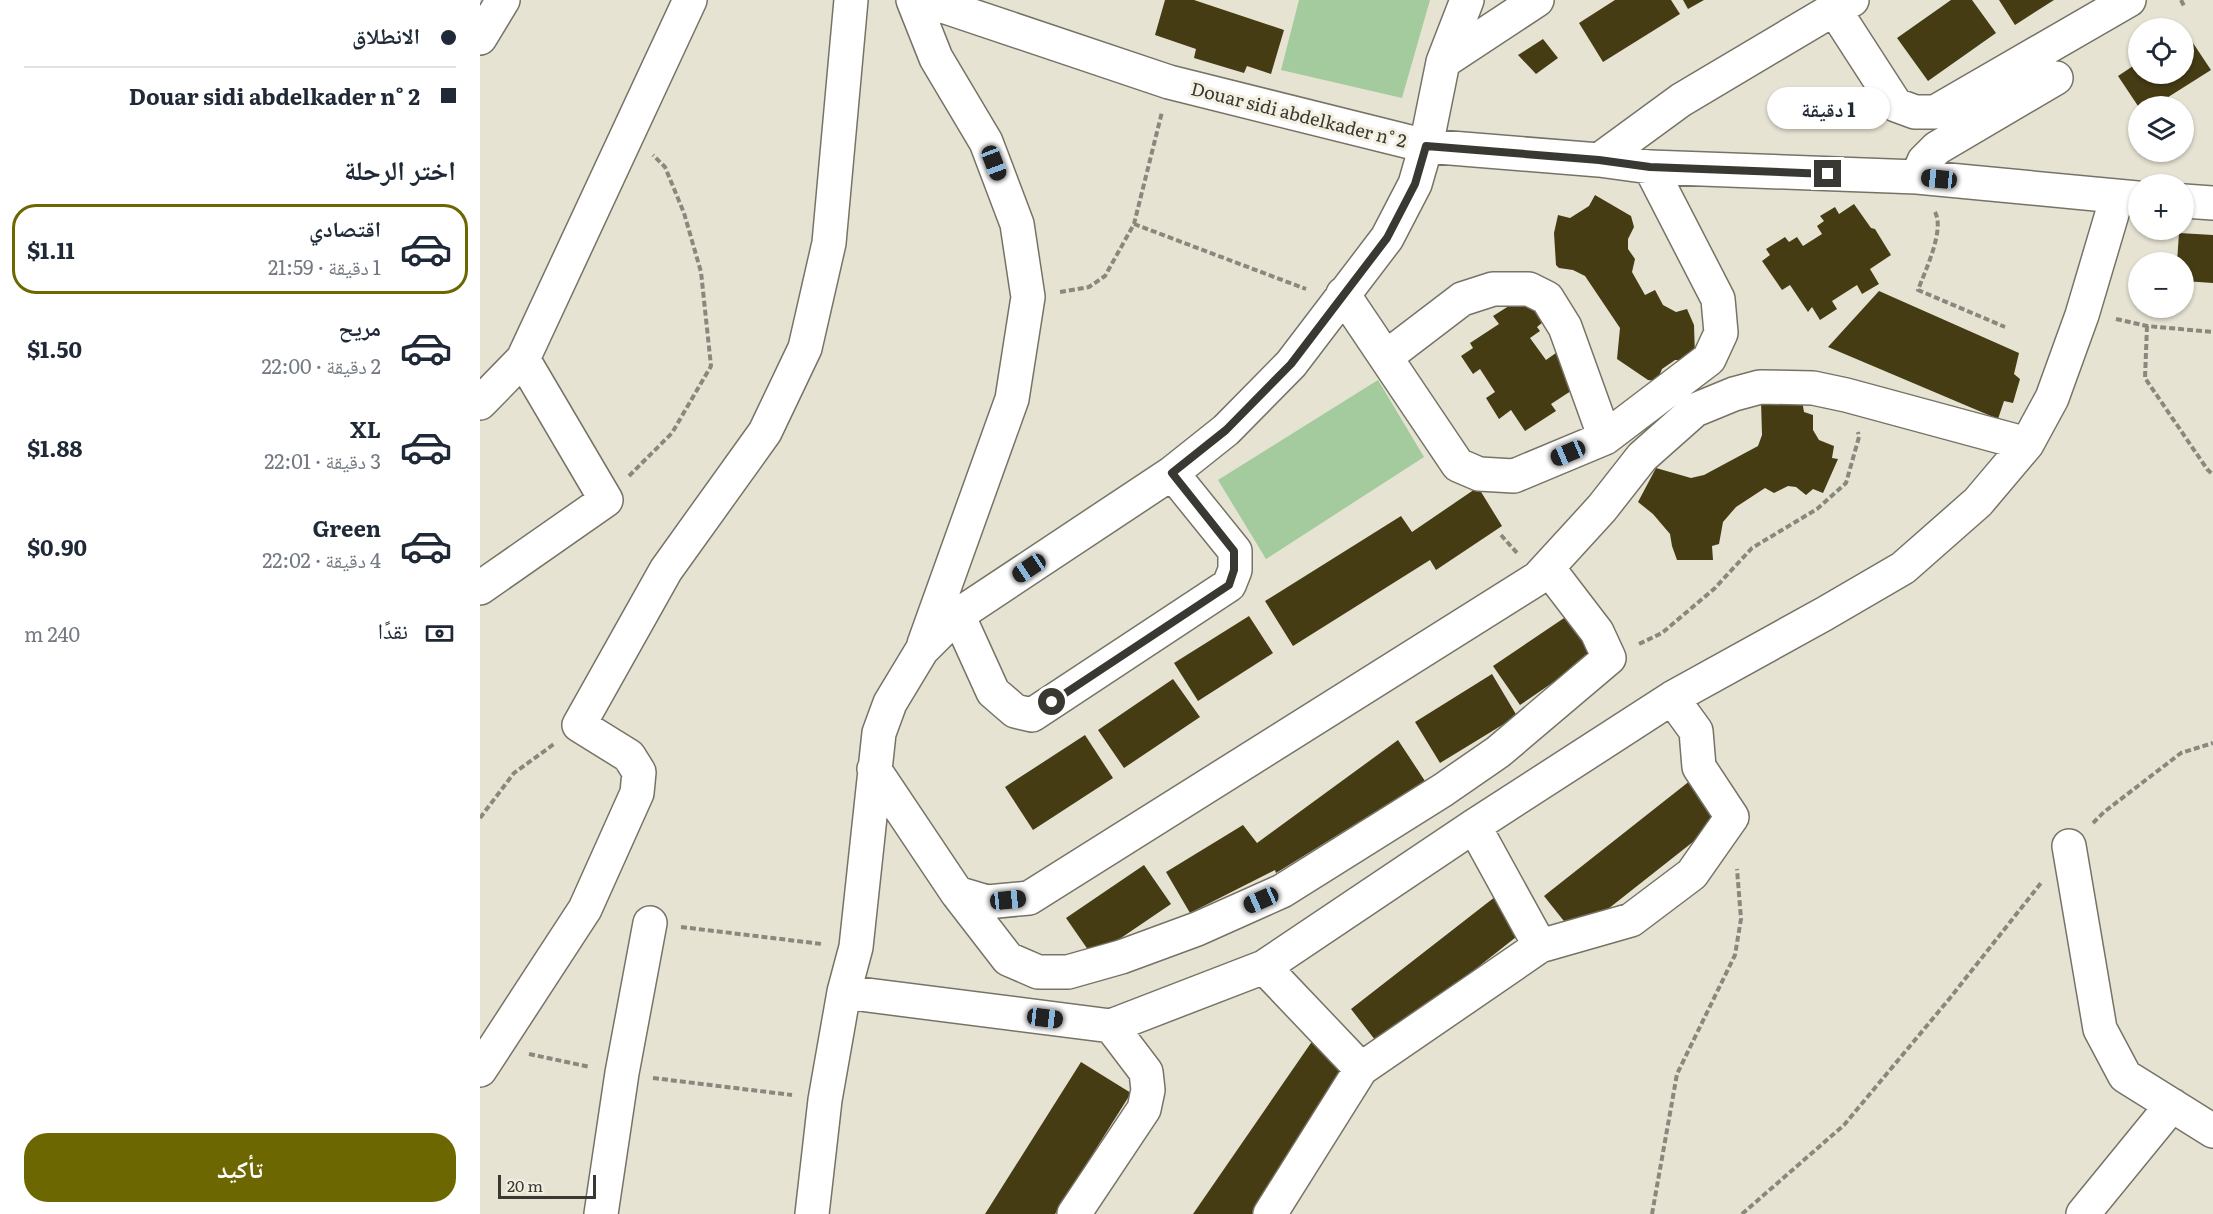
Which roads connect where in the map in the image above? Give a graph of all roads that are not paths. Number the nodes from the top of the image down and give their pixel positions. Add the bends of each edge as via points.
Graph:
1 (503, 0) edge
2 (690, 0) edge
3 (851, 0) edge
4 (913, 0) edge
5 (925, 0) edge
6 (1467, 0) edge
7 (1537, 0) edge
8 (2129, 0) edge
9 (1843, 4) edge
10 (480, 38) edge
11 (1443, 62) junction
12 (2056, 78) dead end
13 (1426, 146) junction
14 (1599, 160) junction
15 (1650, 167) junction
16 (1917, 177) junction
17 (2128, 197) edge
18 (2194, 202) edge
19 (2213, 203) edge
20 (1329, 293) junction
21 (1386, 357) junction
22 (523, 359) junction
23 (480, 403) edge
24 (1605, 438) junction
25 (2027, 444) junction
26 (1172, 473) junction
27 (1548, 568) junction
28 (480, 588) edge
29 (958, 615) junction
30 (922, 650) junction
31 (1672, 698) junction
32 (874, 769) junction
33 (1474, 826) junction
34 (2069, 846) road end
35 (957, 893) junction
36 (650, 923) road end
37 (1540, 946) junction
38 (1263, 967) junction
39 (844, 992) junction
40 (1111, 1026) junction
41 (487, 1058) edge
42 (1361, 1069) junction
43 (2172, 1105) junction
44 (2213, 1131) edge
45 (601, 1214) edge
46 (812, 1214) edge
47 (1074, 1214) edge
48 (1270, 1214) edge
49 (2084, 1214) edge

1 - 10 street
2 - 22 street
3 - 41 street via 829,243 805,348 765,432 666,570 579,725 629,756 639,772 637,793 585,909
4 - 30 street via 936,58 986,142 1017,224 1028,297 1012,399
5 - 13 street, Douar sidi abdelkader n° 2 via 1169,82
6 - 11 street
7 - 11 street
8 - 9 street via 1935,112 1915,112 1896,105
9 - 14 street via 1681,100
11 - 13 street
12 - 16 street via 1937,148 1924,161
13 - 14 street, Douar sidi abdelkader n° 2
13 - 20 street via 1415,184 1387,238
14 - 15 street, Douar sidi abdelkader n° 2
15 - 16 street, Douar sidi abdelkader n° 2
15 - 24 street via 1718,299 1721,333 1709,359
16 - 17 street, Douar sidi abdelkader n° 2
17 - 25 street via 2052,398
18 - 19 street
20 - 21 street
20 - 26 street via 1291,364 1226,430
21 - 24 street via 1458,465 1479,474 1514,476
21 - 24 street via 1462,300 1492,289 1529,289 1547,298 1565,327
22 - 23 street
22 - 28 street via 606,500
25 - 27 street via 1846,395 1813,388 1760,387 1695,410 1642,457
25 - 31 street via 1978,502 1903,568
26 - 29 street
26 - 29 street via 1234,551 1229,585 1219,592 1032,715 1015,711 993,692
27 - 35 street via 1538,578 1029,898 987,902
27 - 35 street via 1597,632 1609,658 1498,752 1282,891 1121,957 1068,972 1038,972 1008,959
29 - 30 street
30 - 32 street via 890,703 879,734
31 - 33 street
31 - 37 street via 1696,731 1699,767 1732,817 1692,874 1631,920
32 - 35 street
32 - 39 street via 856,947
33 - 37 street
33 - 38 street
34 - 43 street via 2100,1029 2125,1076
36 - 45 street
37 - 42 street
38 - 40 street
38 - 42 street
39 - 40 street
39 - 46 street via 825,1100
40 - 47 street via 1146,1072 1148,1089 1144,1109
42 - 48 street
43 - 44 street
43 - 49 street

